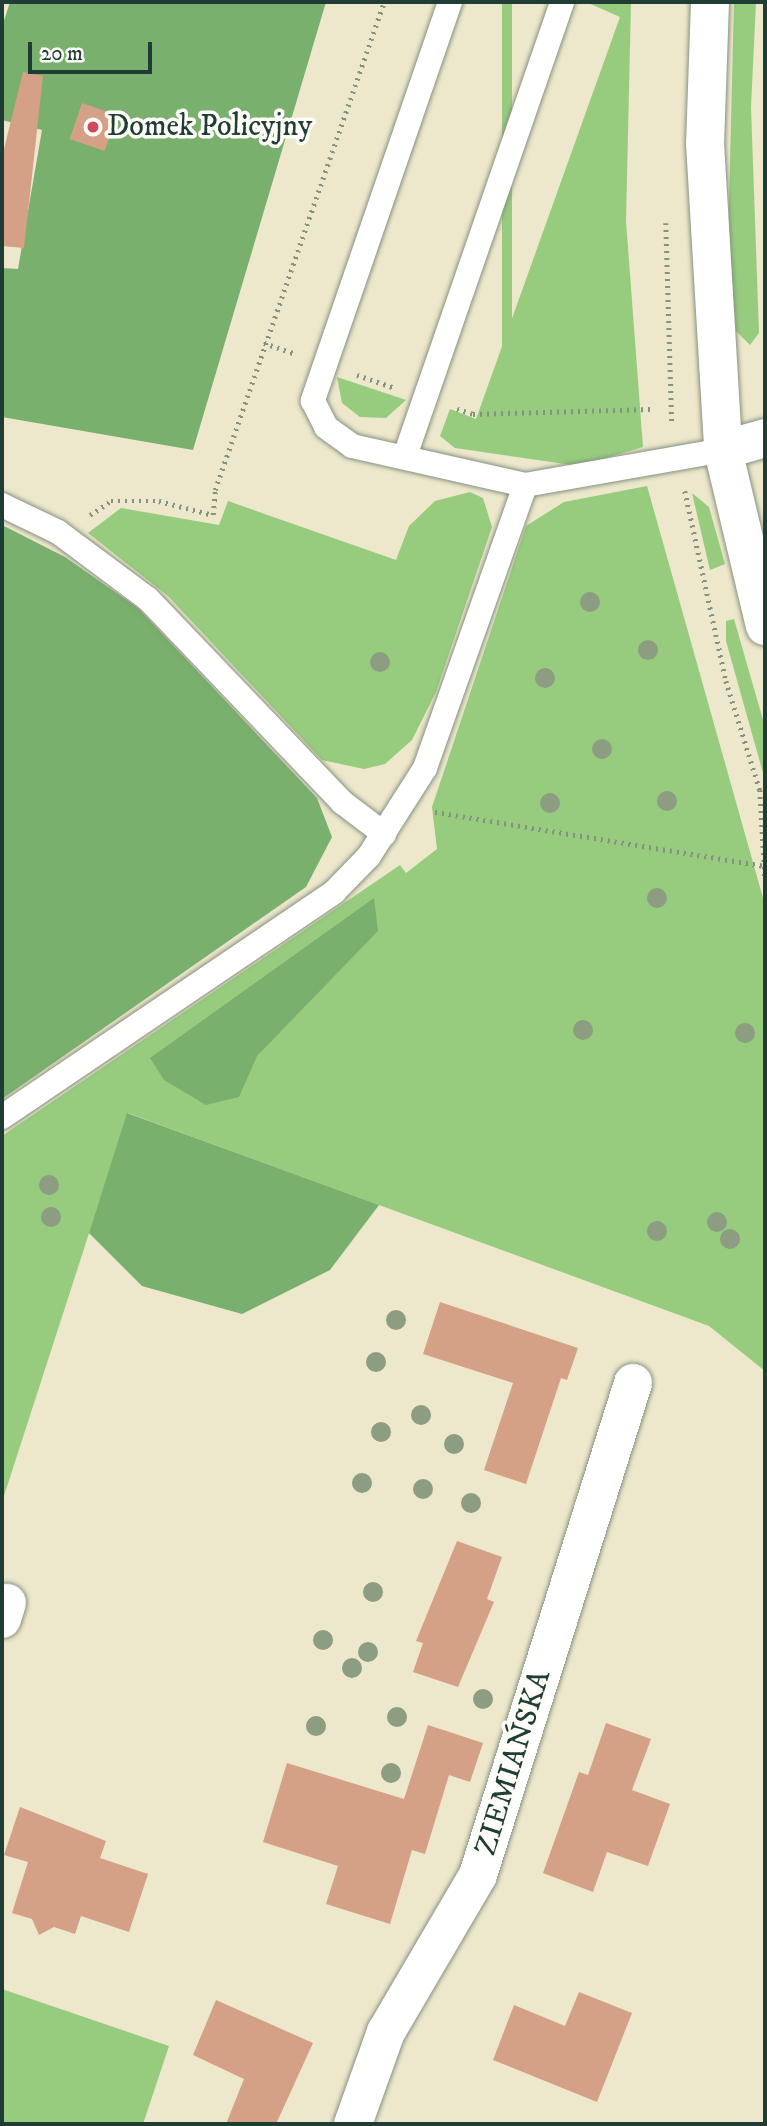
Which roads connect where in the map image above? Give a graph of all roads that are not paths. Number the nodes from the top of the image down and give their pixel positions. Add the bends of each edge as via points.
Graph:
1 (450, 2) edge
2 (562, 2) edge
3 (710, 2) edge
4 (765, 439) edge
5 (723, 450) junction
6 (405, 456) junction
7 (525, 485) junction
8 (2, 505) edge
9 (765, 625) edge
10 (384, 834) junction
11 (2, 1117) edge
12 (633, 1383) dead end
13 (353, 2124) edge

1 - 6 lane via 313,401 326,427 352,446
2 - 6 lane
3 - 5 street via 705,143
4 - 5 street
5 - 7 lane
5 - 9 street
6 - 7 lane
7 - 10 lane via 425,768
8 - 10 lane via 58,532 148,599 342,802
10 - 11 lane via 334,892
12 - 13 street, ZIEMIAŃSKA via 478,1875 386,2032

